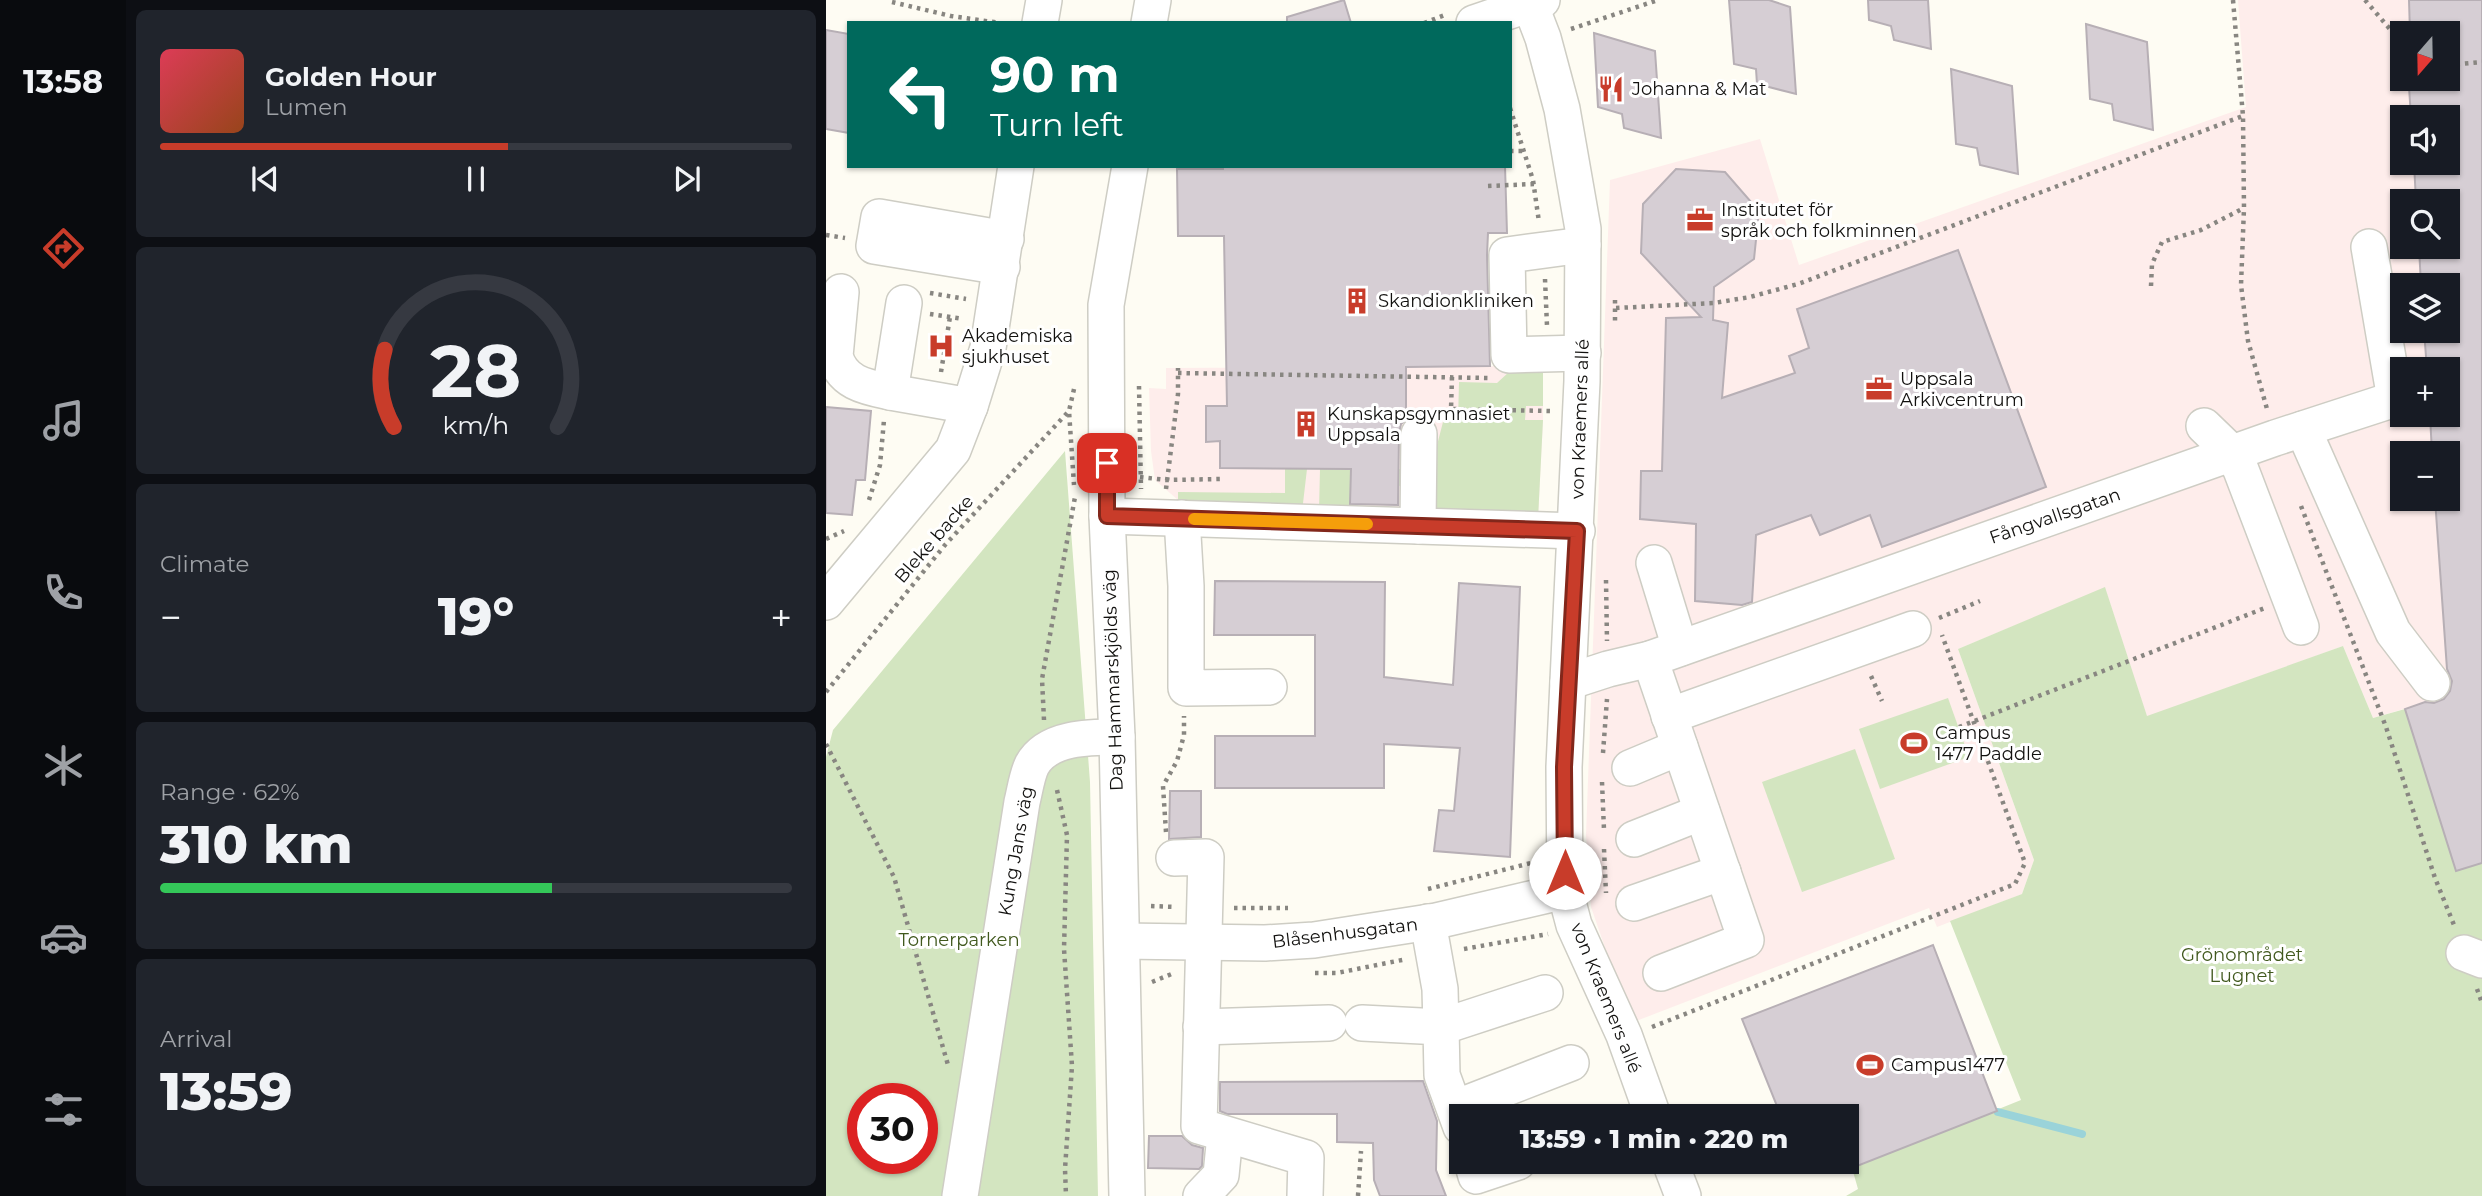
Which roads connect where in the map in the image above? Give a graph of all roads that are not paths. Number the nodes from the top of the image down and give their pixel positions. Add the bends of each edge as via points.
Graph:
1 (1044, 0) edge
2 (1153, 0) edge
3 (1536, 2) edge
4 (1040, 21) edge
5 (1149, 21) edge
6 (1481, 21) edge
7 (1016, 168) edge
8 (1130, 168) edge
9 (1583, 245) junction
10 (2369, 247) dead end
11 (841, 292) dead end
12 (904, 303) dead end
13 (1583, 353) junction
14 (890, 392) junction
15 (970, 407) junction
16 (2204, 426) dead end
17 (2289, 433) junction
18 (1419, 434) dead end
19 (2233, 454) junction
20 (1107, 516) junction
21 (1174, 518) junction
22 (1418, 526) junction
23 (1577, 531) junction
24 (1654, 563) dead end
25 (826, 602) edge
26 (2295, 613) road end
27 (1930, 622) road end
28 (1665, 653) junction
29 (1568, 682) junction
30 (2432, 683) dead end
31 (1269, 687) dead end
32 (1674, 732) junction
33 (1117, 737) junction
34 (1612, 769) road end
35 (1702, 812) junction
36 (1619, 844) road end
37 (1174, 858) road end
38 (1723, 872) junction
39 (1565, 891) junction
40 (1620, 903) road end
41 (1422, 907) junction
42 (1204, 925) junction
43 (1122, 941) junction
44 (1661, 972) dead end
45 (1545, 993) dead end
46 (1201, 1027) junction
47 (1441, 1027) junction
48 (1571, 1063) dead end
49 (1453, 1104) edge
50 (1485, 1104) edge
51 (1651, 1104) edge
52 (1225, 1135) junction
53 (1675, 1174) edge
54 (960, 1196) edge
55 (1127, 1196) edge
56 (1201, 1196) edge
57 (1305, 1196) edge
58 (1683, 1196) edge

1 - 4 street
2 - 5 street
3 - 6 street
3 - 9 street, von Kraemers allé via 1562,109
7 - 15 street via 988,348
8 - 20 street, Dag Hammarskjölds väg via 1106,305
9 - 13 street, von Kraemers allé
9 - 13 street via 1507,255 1510,355
10 - 17 street, Fångvallsgatan via 2395,399
11 - 14 street via 838,366 859,385
12 - 14 street
13 - 23 street, von Kraemers allé
14 - 15 street
15 - 25 street via 953,450
16 - 19 street
17 - 19 street, Fångvallsgatan
17 - 30 street via 2393,632
18 - 22 street
19 - 26 street
19 - 28 street, Fångvallsgatan
20 - 21 street
20 - 33 street, Dag Hammarskjölds väg
21 - 22 street
21 - 31 street via 1186,586 1186,688
22 - 23 street
23 - 29 street, von Kraemers allé
24 - 28 street
27 - 32 street
28 - 29 street, Fångvallsgatan
28 - 32 street
29 - 39 street, von Kraemers allé
32 - 34 street
32 - 35 street
33 - 43 street, Dag Hammarskjölds väg
33 - 54 street, Kung Jans väg via 1046,749 1032,765 1022,802
35 - 36 street
35 - 38 street
37 - 42 street via 1206,857
38 - 40 street
38 - 44 street via 1746,940
39 - 41 street, Blåsenhusgatan
39 - 51 street, von Kraemers allé via 1574,925 1641,1027
41 - 42 street, Blåsenhusgatan via 1314,940 1265,943
41 - 47 street via 1440,989
42 - 43 street, Blåsenhusgatan
42 - 46 street
43 - 55 street, Dag Hammarskjölds väg
45 - 47 street
46 - 47 street via 1346,1023
46 - 52 street via 1199,1126
47 - 49 street via 1442,1075
48 - 50 street
52 - 56 street via 1221,1175
52 - 57 street via 1306,1158
53 - 58 street

